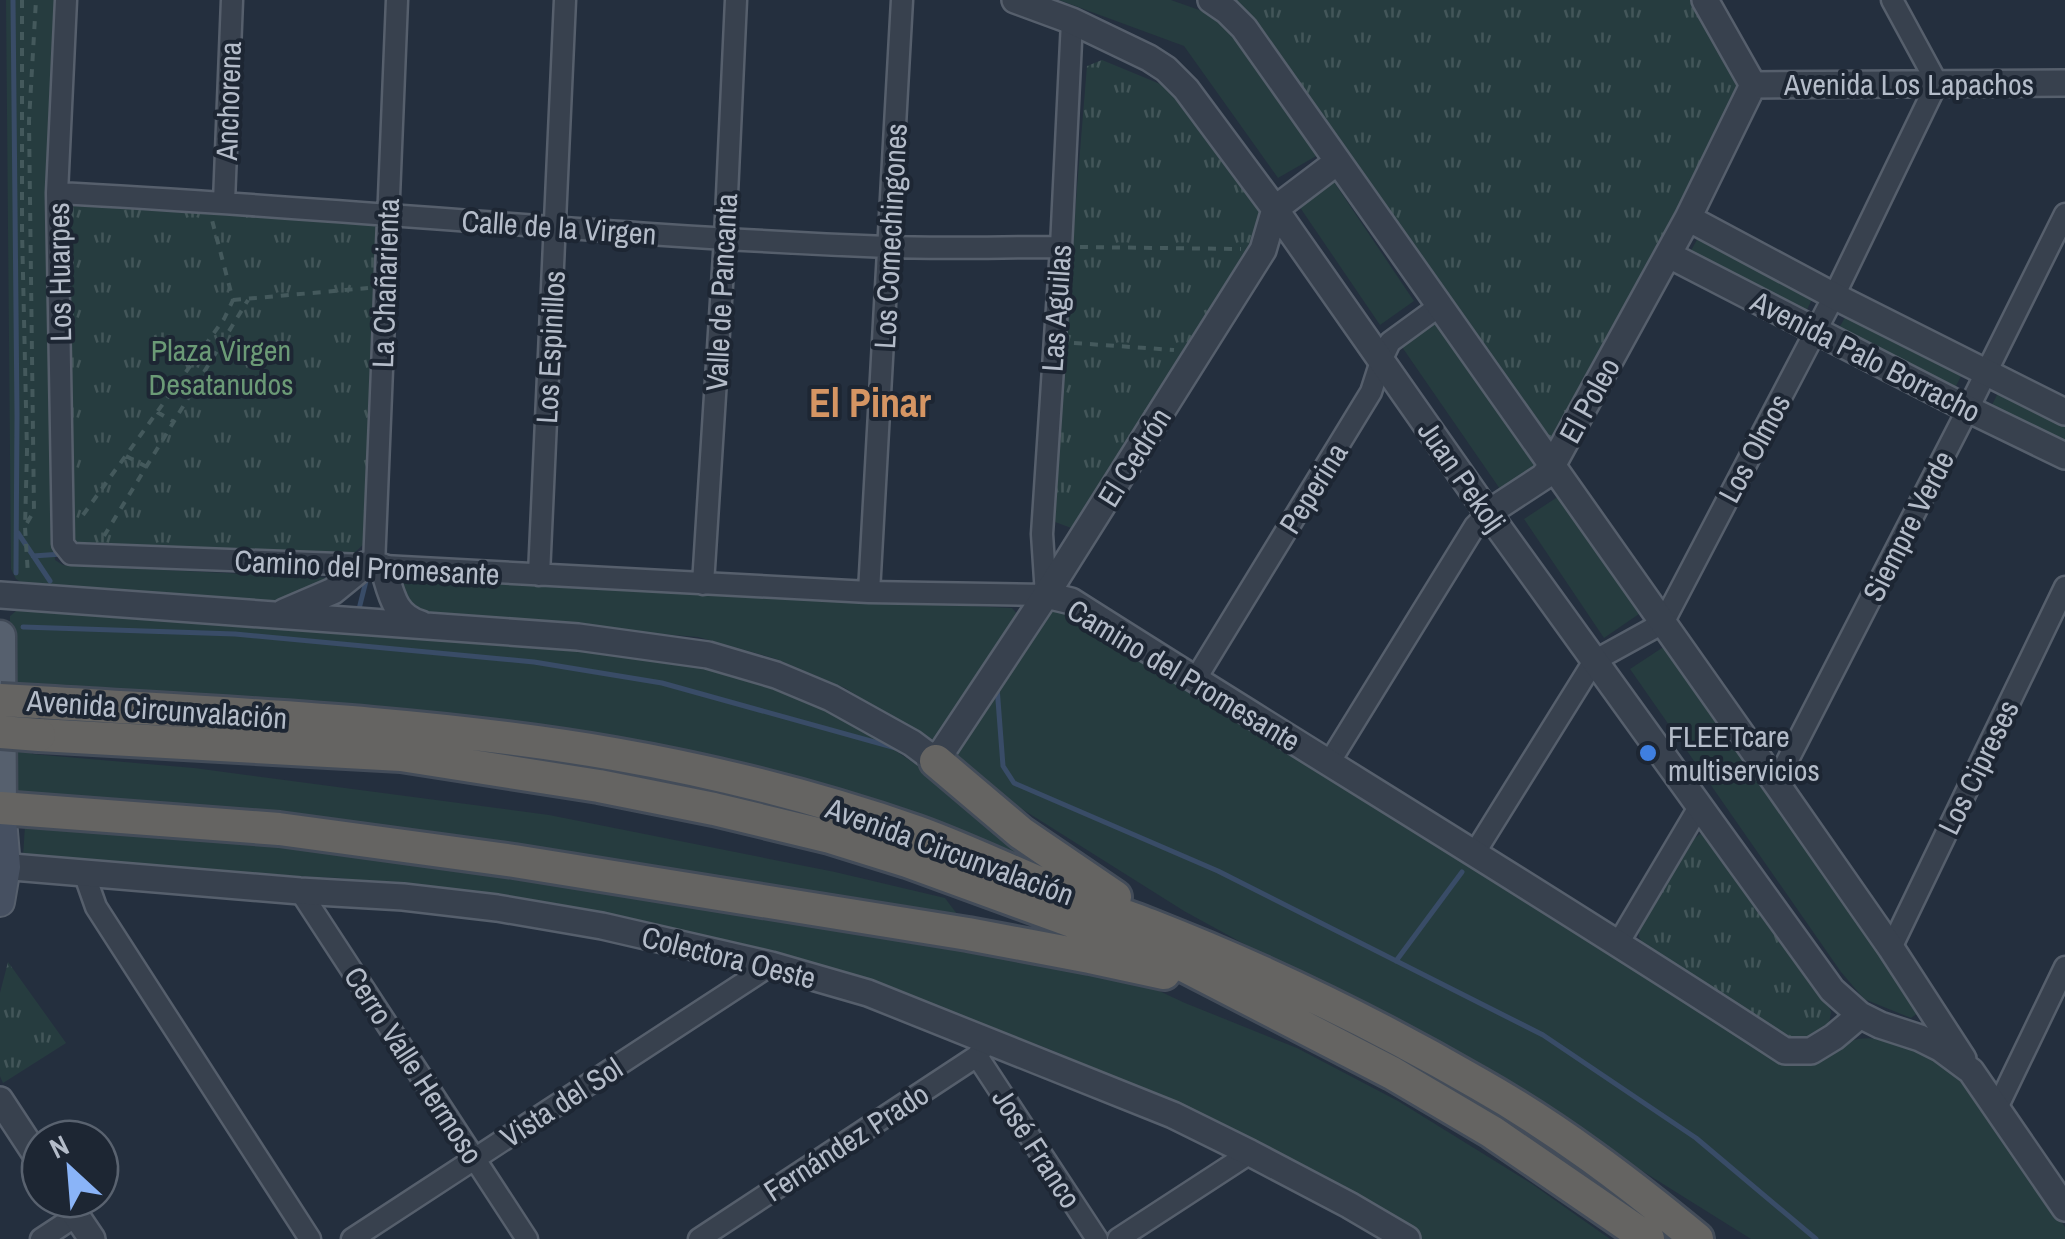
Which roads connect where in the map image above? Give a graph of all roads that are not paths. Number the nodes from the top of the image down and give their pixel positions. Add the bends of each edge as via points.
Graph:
1 (66, 0) edge
2 (232, 0) edge
3 (397, 0) edge
4 (566, 0) edge
5 (736, 0) edge
6 (902, 0) edge
7 (1015, 0) edge
8 (1211, 0) edge
9 (1705, 0) edge
10 (1892, 0) edge
11 (1072, 21) junction
12 (2065, 82) edge
13 (1937, 83) junction
14 (1753, 84) junction
15 (1337, 162) junction
16 (57, 193) junction
17 (216, 201) junction
18 (1276, 209) junction
19 (388, 214) junction
20 (2065, 214) edge
21 (1688, 218) junction
22 (556, 228) junction
23 (725, 238) junction
24 (890, 247) junction
25 (1061, 247) junction
26 (1669, 254) junction
27 (1834, 296) junction
28 (1438, 306) junction
29 (1815, 331) junction
30 (1380, 360) junction
31 (1986, 374) junction
32 (1968, 409) junction
33 (2065, 412) edge
34 (2065, 456) edge
35 (1552, 466) junction
36 (1488, 513) junction
37 (63, 544) joint
38 (374, 566) junction
39 (539, 575) junction
40 (704, 584) junction
41 (2065, 587) edge
42 (869, 592) junction
43 (0, 595) edge
44 (1046, 595) junction
45 (280, 614) junction
46 (1663, 622) junction
47 (426, 626) junction
48 (0, 636) edge
49 (1594, 661) junction
50 (1195, 680) junction
51 (0, 700) edge
52 (0, 732) edge
53 (936, 762) junction
54 (1329, 763) junction
55 (1776, 783) junction
56 (1699, 807) junction
57 (1, 808) edge
58 (1474, 854) junction
59 (3, 866) edge
60 (84, 873) junction
61 (300, 891) junction
62 (0, 902) edge
63 (1619, 942) junction
64 (1890, 948) junction
65 (770, 965) junction
66 (2065, 967) edge
67 (1244, 980) junction
68 (1860, 1015) junction
69 (983, 1048) junction
70 (1971, 1071) junction
71 (0, 1100) edge
72 (1997, 1108) junction
73 (20, 1130) edge
74 (1250, 1152) junction
75 (475, 1159) junction
76 (1621, 1177) junction
77 (1604, 1208) junction
78 (2065, 1208) edge
79 (60, 1219) edge
80 (41, 1239) edge
81 (310, 1239) edge
82 (352, 1239) edge
83 (527, 1239) edge
84 (699, 1239) edge
85 (1097, 1239) edge
86 (1118, 1239) edge
87 (1407, 1239) edge
88 (1636, 1239) edge
89 (1648, 1239) edge
90 (1697, 1239) edge
91 (1727, 1239) edge

1 - 16 street, Los Huarpes
2 - 17 street, Anchorena
3 - 19 street, La Chañarienta
4 - 22 street, Los Espinillos
5 - 23 street, Valle de Pancanta
6 - 24 street, Los Comechingones
7 - 11 street, Juan Pekolj
8 - 15 street via 1244,28
9 - 14 street
10 - 13 street
11 - 18 street, Juan Pekolj via 1166,69
11 - 25 street, Las Aguilas
12 - 13 street, Avenida Los Lapachos
13 - 14 street, Avenida Los Lapachos
13 - 27 street, Los Olmos
14 - 21 street, El Poleo
15 - 18 street
15 - 28 street
16 - 17 street, Calle de la Virgen
16 - 37 street, Los Huarpes
17 - 19 street, Calle de la Virgen
18 - 30 street, Juan Pekolj
18 - 44 street, El Cedrón via 1263,250
19 - 22 street, Calle de la Virgen
19 - 38 street, La Chañarienta
20 - 31 street, Siempre Verde
21 - 26 street, El Poleo
21 - 27 street, Avenida Palo Borracho
22 - 23 street, Calle de la Virgen
22 - 39 street, Los Espinillos
23 - 24 street, Calle de la Virgen
23 - 40 street, Valle de Pancanta
24 - 25 street, Calle de la Virgen
24 - 42 street, Los Comechingones
25 - 44 street, Las Aguilas via 1041,547
26 - 29 street, Avenida Palo Borracho
26 - 35 street, El Poleo
27 - 29 street, Los Olmos
27 - 31 street, Avenida Palo Borracho
28 - 30 street, Peperina via 1390,342
28 - 35 street
29 - 32 street, Avenida Palo Borracho
29 - 46 street, Los Olmos
30 - 36 street, Juan Pekolj
30 - 50 street, Peperina via 1371,392
31 - 32 street, Siempre Verde
31 - 33 street, Avenida Palo Borracho
32 - 34 street, Avenida Palo Borracho
32 - 55 street, Siempre Verde
35 - 36 street, El Poleo
35 - 46 street
36 - 49 street, Juan Pekolj
36 - 54 street, El Poleo
37 - 38 street, Camino del Promesante via 71,554
38 - 39 street, Camino del Promesante
38 - 45 street
38 - 47 street via 402,614
39 - 40 street, Camino del Promesante
40 - 42 street, Camino del Promesante
41 - 64 street, Los Cipreses
42 - 44 street, Camino del Promesante
43 - 45 street
44 - 50 street, Camino del Promesante via 1071,601
44 - 53 street, El Cedrón
45 - 47 street
46 - 49 street
46 - 55 street
47 - 53 street via 708,655 831,698
48 - 57 main road
49 - 56 street, Juan Pekolj
49 - 58 street
50 - 54 street, Camino del Promesante
51 - 67 highway, Avenida Circunvalación, bridge via 405,725 617,755 767,787 920,833
52 - 67 highway, Avenida Circunvalación, bridge via 401,755 714,808 830,836
53 - 67 highway via 1020,833
54 - 58 street, Camino del Promesante
55 - 64 street
56 - 63 street
56 - 68 street, Juan Pekolj via 1832,990
57 - 59 main road
57 - 67 highway via 279,829 514,861
58 - 63 street, Camino del Promesante
59 - 60 street, Colectora Oeste
59 - 62 main road
60 - 61 street, Colectora Oeste
60 - 81 street via 96,907
61 - 65 street, Colectora Oeste via 497,908
61 - 75 street, Cerro Valle Hermoso
63 - 68 street, Camino del Promesante via 1785,1051 1811,1052
64 - 70 street
65 - 69 street, Colectora Oeste via 868,993
65 - 75 street, Vista del Sol
66 - 72 street
67 - 76 highway, Avenida Circunvalación via 1370,1026 1480,1084
67 - 77 highway, Avenida Circunvalación
68 - 70 street via 1930,1043
69 - 74 street, Colectora Oeste via 1174,1116
69 - 84 street, Fernández Prado
69 - 85 street, José Franco
70 - 72 street
71 - 73 street
72 - 78 street
74 - 86 street
74 - 87 street, Colectora Oeste
75 - 82 street, Vista del Sol
75 - 83 street, Cerro Valle Hermoso
76 - 90 highway, Avenida Circunvalación
76 - 91 highway
77 - 88 highway
77 - 89 highway, Avenida Circunvalación
79 - 80 street

